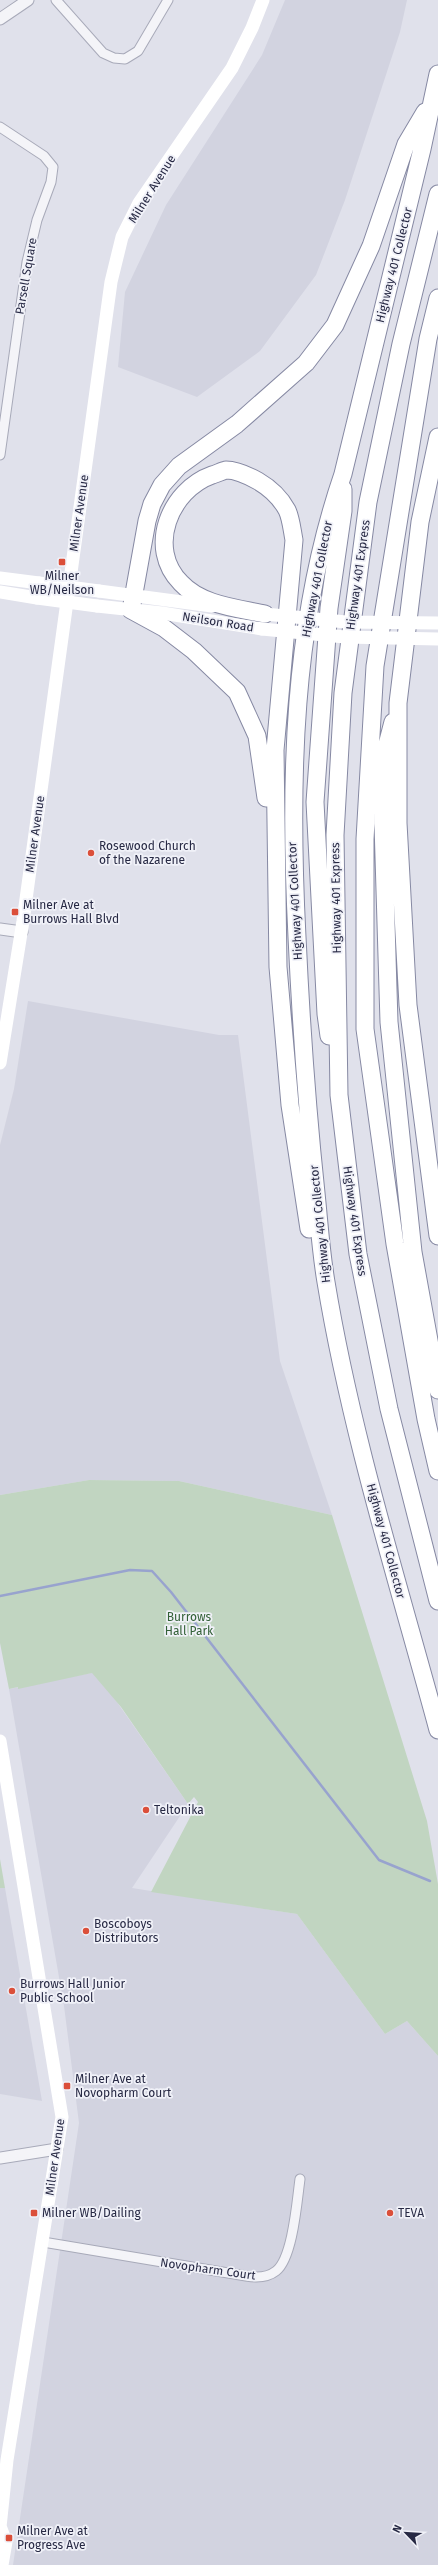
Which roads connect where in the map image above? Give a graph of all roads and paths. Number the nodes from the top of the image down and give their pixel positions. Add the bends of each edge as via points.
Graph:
1 (28, 0) edge
2 (56, 0) edge
3 (168, 0) edge
4 (263, 0) edge
5 (0, 19) edge
6 (438, 74) edge
7 (431, 102) junction
8 (0, 127) edge
9 (438, 194) edge
10 (438, 298) edge
11 (438, 437) edge
12 (0, 455) edge
13 (343, 474) junction
14 (0, 578) edge
15 (0, 592) edge
16 (133, 602) junction
17 (264, 622) junction
18 (438, 623) edge
19 (438, 639) edge
20 (398, 703) junction
21 (0, 929) edge
22 (22, 932) junction
23 (278, 967) junction
24 (0, 1063) edge
25 (340, 1095) junction
26 (438, 1228) edge
27 (326, 1281) junction
28 (438, 1390) edge
29 (438, 1471) edge
30 (438, 1601) edge
31 (438, 1730) edge
32 (0, 1740) edge
33 (57, 2149) junction
34 (0, 2158) edge
35 (300, 2179) dead end
36 (43, 2242) junction
37 (0, 2527) edge
38 (2, 2565) edge

1 - 5 street
2 - 3 street via 103,53 125,59 138,51
4 - 22 main road, Milner Avenue via 232,68 139,203 122,237 111,282
6 - 7 highway, Highway 401 Collector
7 - 13 highway, Highway 401 Collector via 421,157
7 - 16 highway via 406,144 371,246 335,325 306,363 237,424 179,466 162,485 147,521
8 - 12 street, Parsell Square via 44,156 53,167 51,182 37,220 27,262
9 - 25 highway, Highway 401 Express via 401,344 368,502 343,693 335,835
10 - 29 highway via 428,339 375,666 365,879 365,1029 394,1244
11 - 20 highway via 420,522
13 - 25 highway via 343,511 329,608 315,802 326,1014
13 - 27 highway, Highway 401 Collector via 327,521 304,644 294,751 292,845 304,1074
14 - 16 main road, Neilson Road, bridge via 99,591
15 - 16 main road, Neilson Road, bridge via 97,606
16 - 17 main road, Neilson Road
16 - 23 highway via 194,651 237,692 257,736 266,786 271,946
17 - 18 main road, Neilson Road, bridge
17 - 19 main road, Neilson Road, bridge via 345,637
17 - 23 highway via 210,601 180,583 169,564 163,541 169,516 182,493 201,479 226,470 248,476 272,489 287,511 294,540 275,750
20 - 26 highway via 398,823 408,1005
20 - 28 highway via 387,745 383,824 389,1022 414,1252
21 - 22 street
22 - 24 main road, Milner Avenue
23 - 27 highway via 292,1112 310,1238
25 - 30 highway, Highway 401 Express via 358,1254 389,1409
27 - 31 highway, Highway 401 Collector via 360,1444
32 - 33 main road, Milner Avenue via 56,2072 62,2117
33 - 34 street
33 - 36 main road, Milner Avenue
35 - 36 street, Novopharm Court via 288,2252 277,2270 259,2278
36 - 37 main road, Milner Avenue via 7,2460
37 - 38 main road, Milner Avenue via 6,2542

